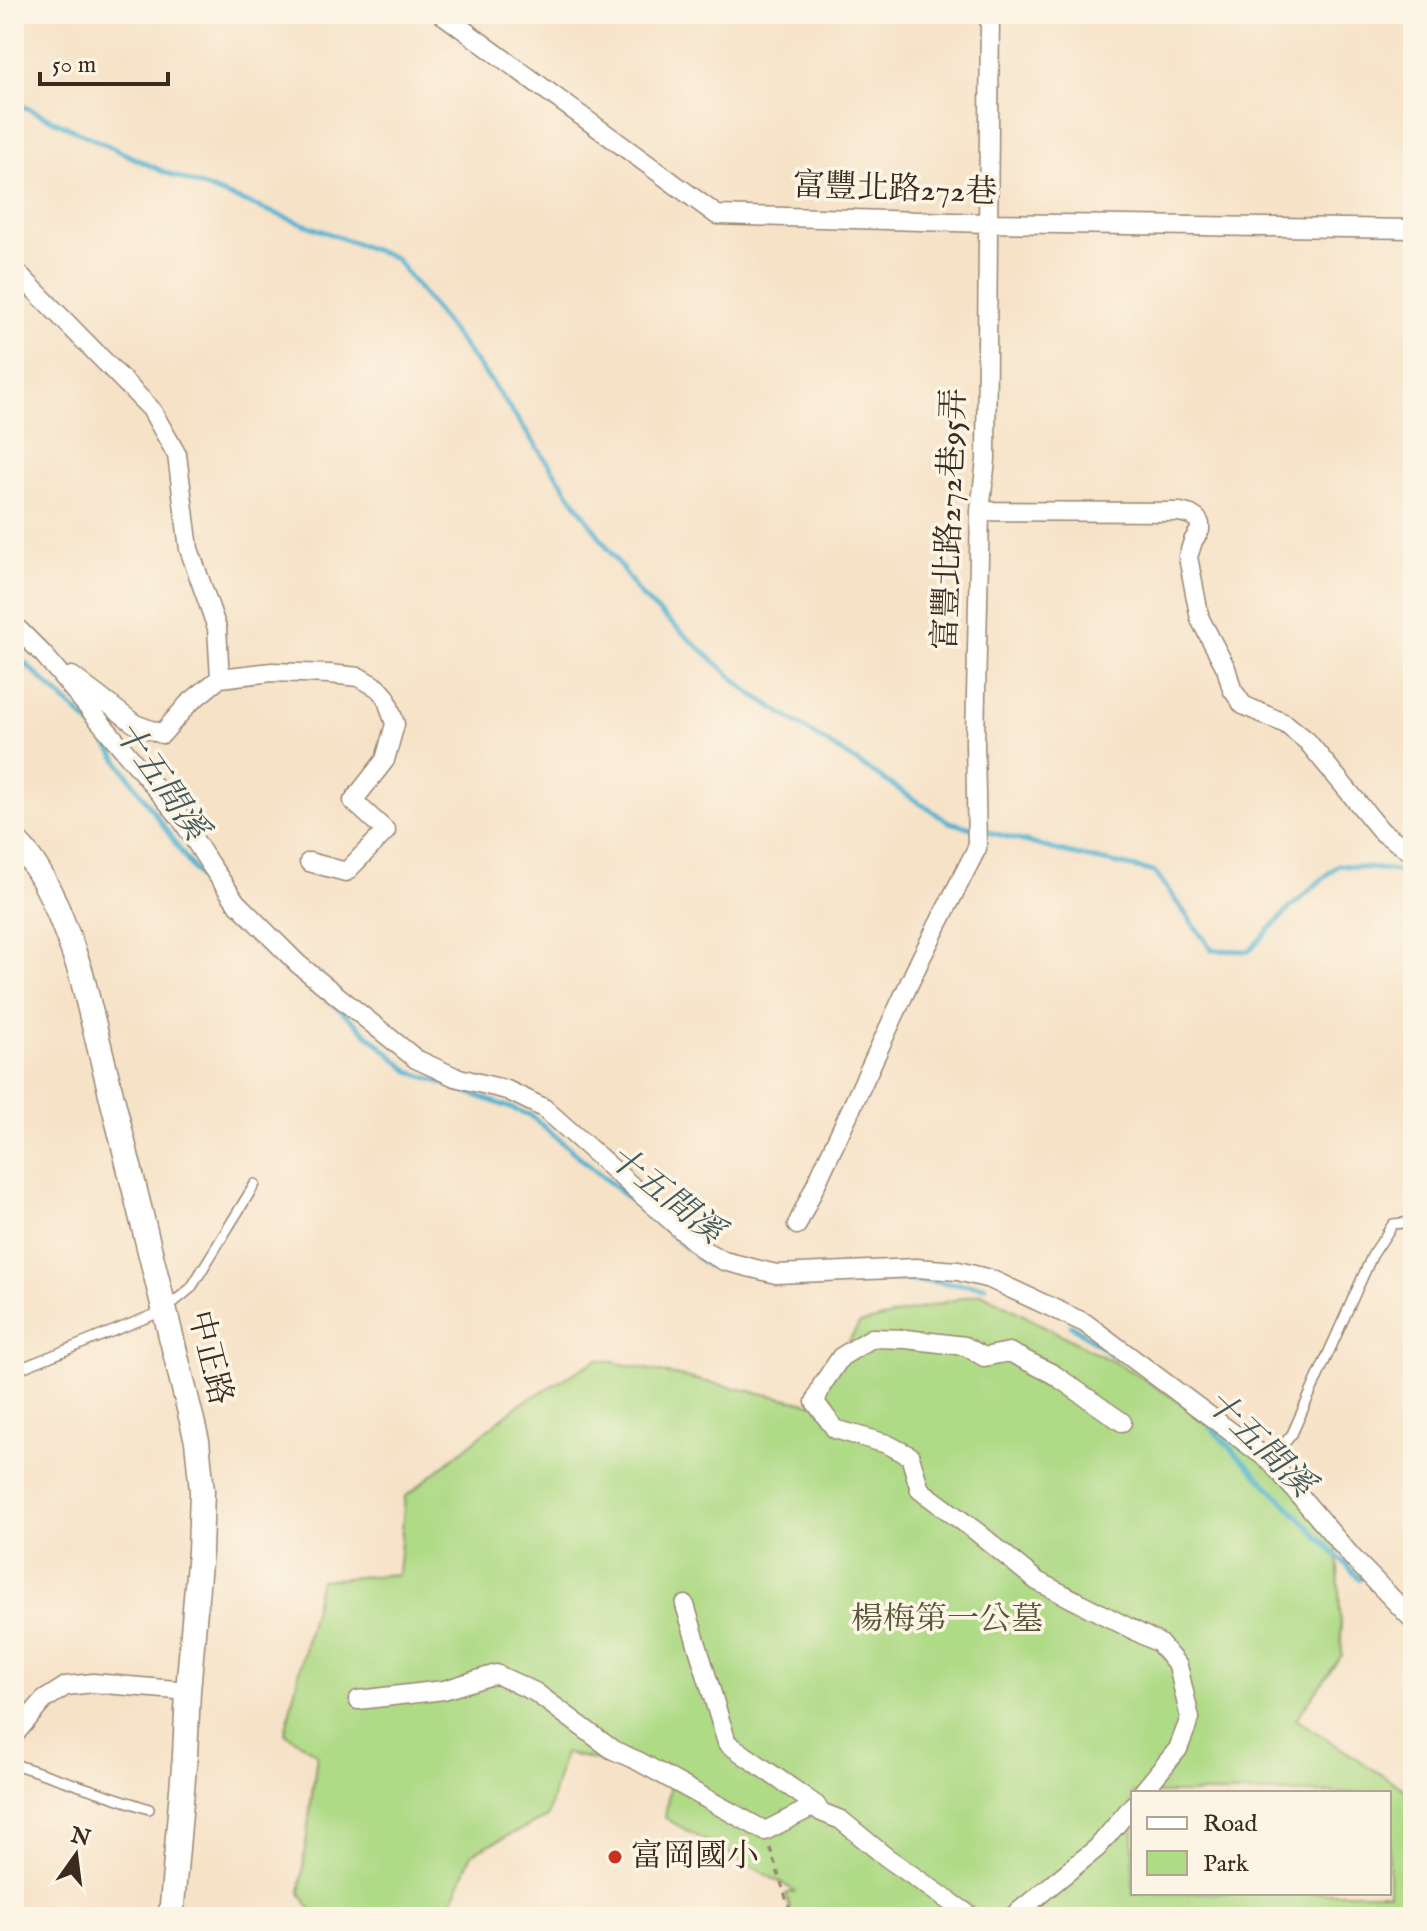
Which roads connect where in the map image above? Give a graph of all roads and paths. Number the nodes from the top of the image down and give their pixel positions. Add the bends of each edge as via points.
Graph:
1 (990, 14) edge
2 (450, 17) edge
3 (987, 223) junction
4 (1413, 229) edge
5 (14, 269) edge
6 (980, 511) junction
7 (14, 625) edge
8 (44, 655) junction
9 (220, 678) junction
10 (14, 841) edge
11 (1413, 853) edge
12 (309, 862) dead end
13 (255, 1184) dead end
14 (1412, 1222) edge
15 (797, 1225) dead end
16 (163, 1311) junction
17 (14, 1371) edge
18 (1122, 1422) dead end
19 (1270, 1461) junction
20 (685, 1605) dead end
21 (1413, 1620) edge
22 (188, 1691) junction
23 (358, 1700) dead end
24 (14, 1735) edge
25 (14, 1764) edge
26 (1144, 1791) edge
27 (816, 1805) junction
28 (1131, 1807) edge
29 (149, 1809) dead end
30 (765, 1831) junction
31 (171, 1917) edge
32 (792, 1917) edge
33 (972, 1917) edge
34 (1012, 1917) edge

1 - 3 street, 富豐北路272巷95弄
2 - 3 street, 富豐北路272巷 via 717,215
3 - 4 street, 富豐北路272巷
3 - 6 street, 富豐北路272巷95弄 via 986,460
5 - 9 street via 151,409 177,455 189,549 217,628
6 - 11 street via 1180,512 1197,519 1200,530 1188,557 1200,619 1232,689 1243,705 1286,724 1307,741 1382,832
6 - 15 street, 富豐北路272巷95弄 via 977,848
7 - 8 street
8 - 9 street via 135,724 162,734
8 - 19 street via 180,817 236,902 298,964 416,1059 544,1108 705,1251 776,1274 916,1268 990,1279 1085,1323
9 - 12 street via 272,672 353,676 386,697 395,724 385,760 353,801 386,831 346,872
10 - 16 street, 中正路 via 37,869 81,973
13 - 16 lane via 191,1288
14 - 19 lane via 1393,1224 1372,1256 1292,1434
16 - 17 lane
16 - 22 street, 中正路 via 197,1441 202,1491
18 - 26 street via 1053,1374 1009,1352 984,1357 965,1346 906,1339 872,1338 841,1357 815,1402 835,1429 910,1456 920,1490 1037,1581 1159,1643 1178,1666 1190,1718 1178,1749
19 - 21 street
20 - 27 street via 727,1743
22 - 24 street via 93,1683 66,1686 44,1700
22 - 31 street, 中正路
23 - 30 street via 444,1690 496,1674 535,1692 613,1750
25 - 29 lane
27 - 30 street
27 - 33 street
28 - 34 street via 1097,1848
30 - 32 path

